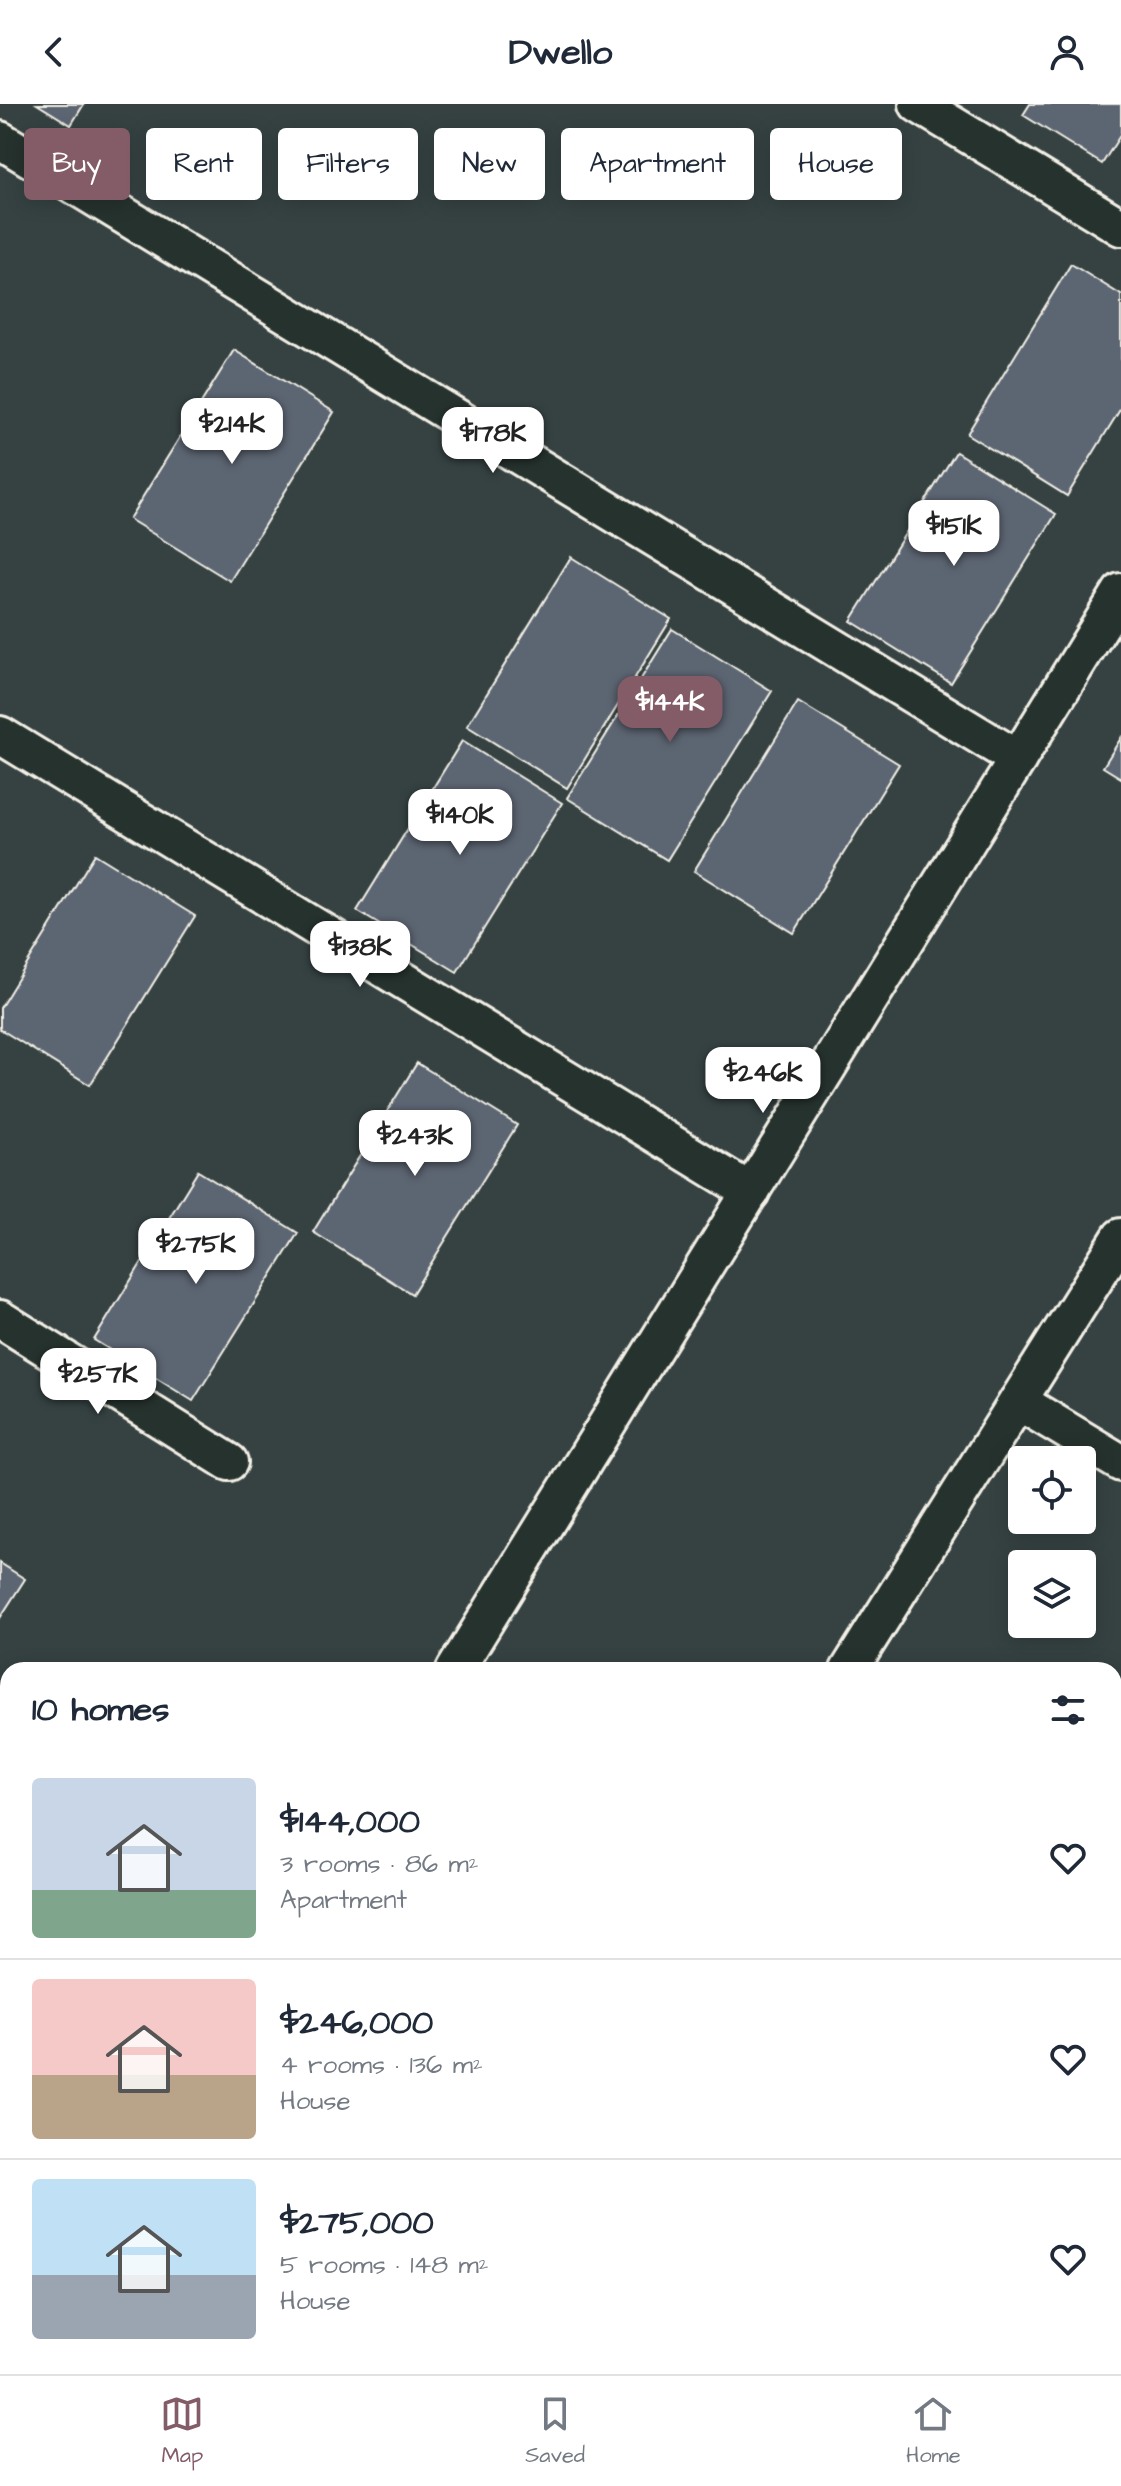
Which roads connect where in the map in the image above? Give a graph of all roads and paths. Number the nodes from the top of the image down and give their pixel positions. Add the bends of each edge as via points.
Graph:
1 (918, 104) edge
2 (0, 140) edge
3 (1121, 227) edge
4 (1121, 592) edge
5 (0, 735) edge
6 (1018, 759) junction
7 (751, 1192) junction
8 (1121, 1237) edge
9 (0, 1319) edge
10 (1018, 1401) junction
11 (229, 1462) dead end
12 (1121, 1463) edge
13 (460, 1662) edge
14 (854, 1662) edge

1 - 3 street
2 - 6 street
4 - 6 street
5 - 7 street
6 - 7 street
7 - 13 street
8 - 10 street
9 - 11 street
10 - 12 street
10 - 14 street

